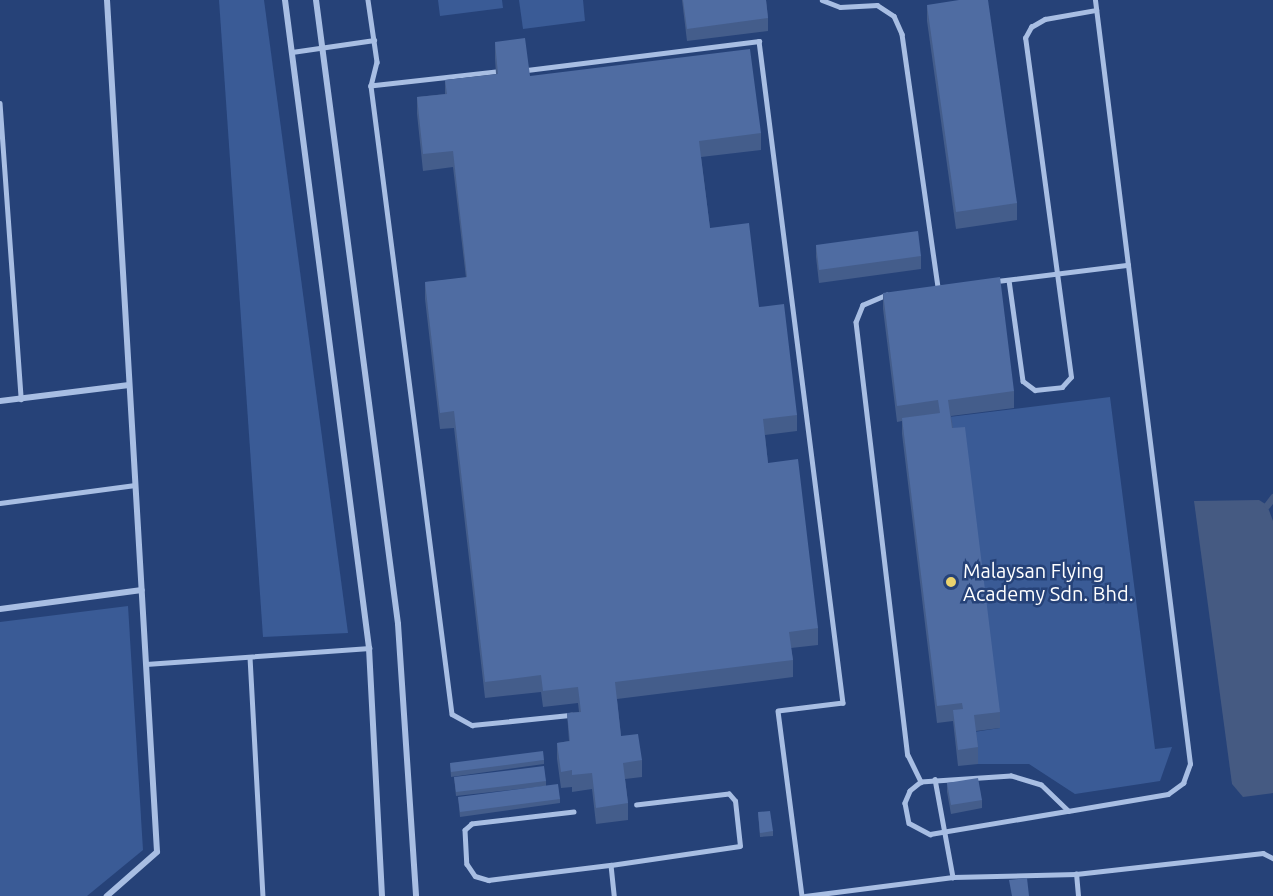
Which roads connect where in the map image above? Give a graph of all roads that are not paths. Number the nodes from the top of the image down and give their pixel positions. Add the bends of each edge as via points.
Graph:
1 (107, 0) edge
2 (285, 0) edge
3 (316, 0) edge
4 (368, 0) edge
5 (822, 0) edge
6 (1095, 0) edge
7 (1096, 10) junction
8 (374, 40) junction
9 (322, 47) junction
10 (292, 52) junction
11 (527, 70) edge
12 (496, 72) edge
13 (371, 86) junction
14 (0, 103) edge
15 (1128, 265) junction
16 (1060, 273) junction
17 (1009, 280) junction
18 (985, 282) edge
19 (949, 286) edge
20 (938, 287) junction
21 (928, 289) edge
22 (898, 293) edge
23 (129, 385) junction
24 (21, 399) junction
25 (0, 401) edge
26 (135, 485) junction
27 (0, 503) edge
28 (142, 590) junction
29 (0, 609) edge
30 (369, 648) junction
31 (250, 657) junction
32 (146, 664) junction
33 (571, 715) edge
34 (935, 779) junction
35 (921, 783) junction
36 (638, 805) dead end
37 (1068, 811) junction
38 (574, 812) dead end
39 (945, 831) junction
40 (1273, 858) edge
41 (610, 864) junction
42 (1076, 874) junction
43 (953, 877) junction
44 (107, 896) edge
45 (263, 896) edge
46 (381, 896) edge
47 (416, 896) edge
48 (614, 896) edge
49 (804, 896) edge
50 (1078, 896) edge

1 - 23 street
2 - 10 street
3 - 9 street
4 - 8 lane
5 - 20 lane via 840,8 878,5 894,16 902,34
6 - 7 lane
7 - 15 lane
7 - 16 lane via 1045,19 1030,27 1024,38
8 - 9 lane
8 - 13 lane via 377,62
9 - 10 lane
9 - 47 street via 398,624
10 - 30 street
11 - 49 lane via 759,41 843,703 778,711
12 - 13 lane
13 - 33 lane via 452,714 472,725
14 - 24 lane
15 - 16 lane
15 - 37 lane via 1190,764 1183,783 1168,794
16 - 17 lane
16 - 17 lane via 1071,377 1062,387 1035,390 1023,381
17 - 18 lane
19 - 20 lane
20 - 21 lane
22 - 35 lane via 878,296 863,305 856,322 908,755
23 - 24 street
23 - 26 street
24 - 25 street
26 - 27 lane
26 - 28 street
28 - 29 street
28 - 32 street
30 - 31 lane
30 - 46 street
31 - 32 lane
31 - 45 lane
32 - 44 street via 157,852
34 - 35 lane
34 - 37 lane via 1011,776 1041,785
34 - 39 lane
35 - 39 lane via 910,791 905,803 909,823 930,834
36 - 41 lane via 729,794 735,801 740,846
37 - 39 lane
38 - 41 lane via 472,824 465,830 467,864 475,876 488,880
39 - 43 lane
40 - 42 lane via 1263,853
41 - 48 lane
42 - 43 lane
42 - 50 lane
43 - 49 lane

